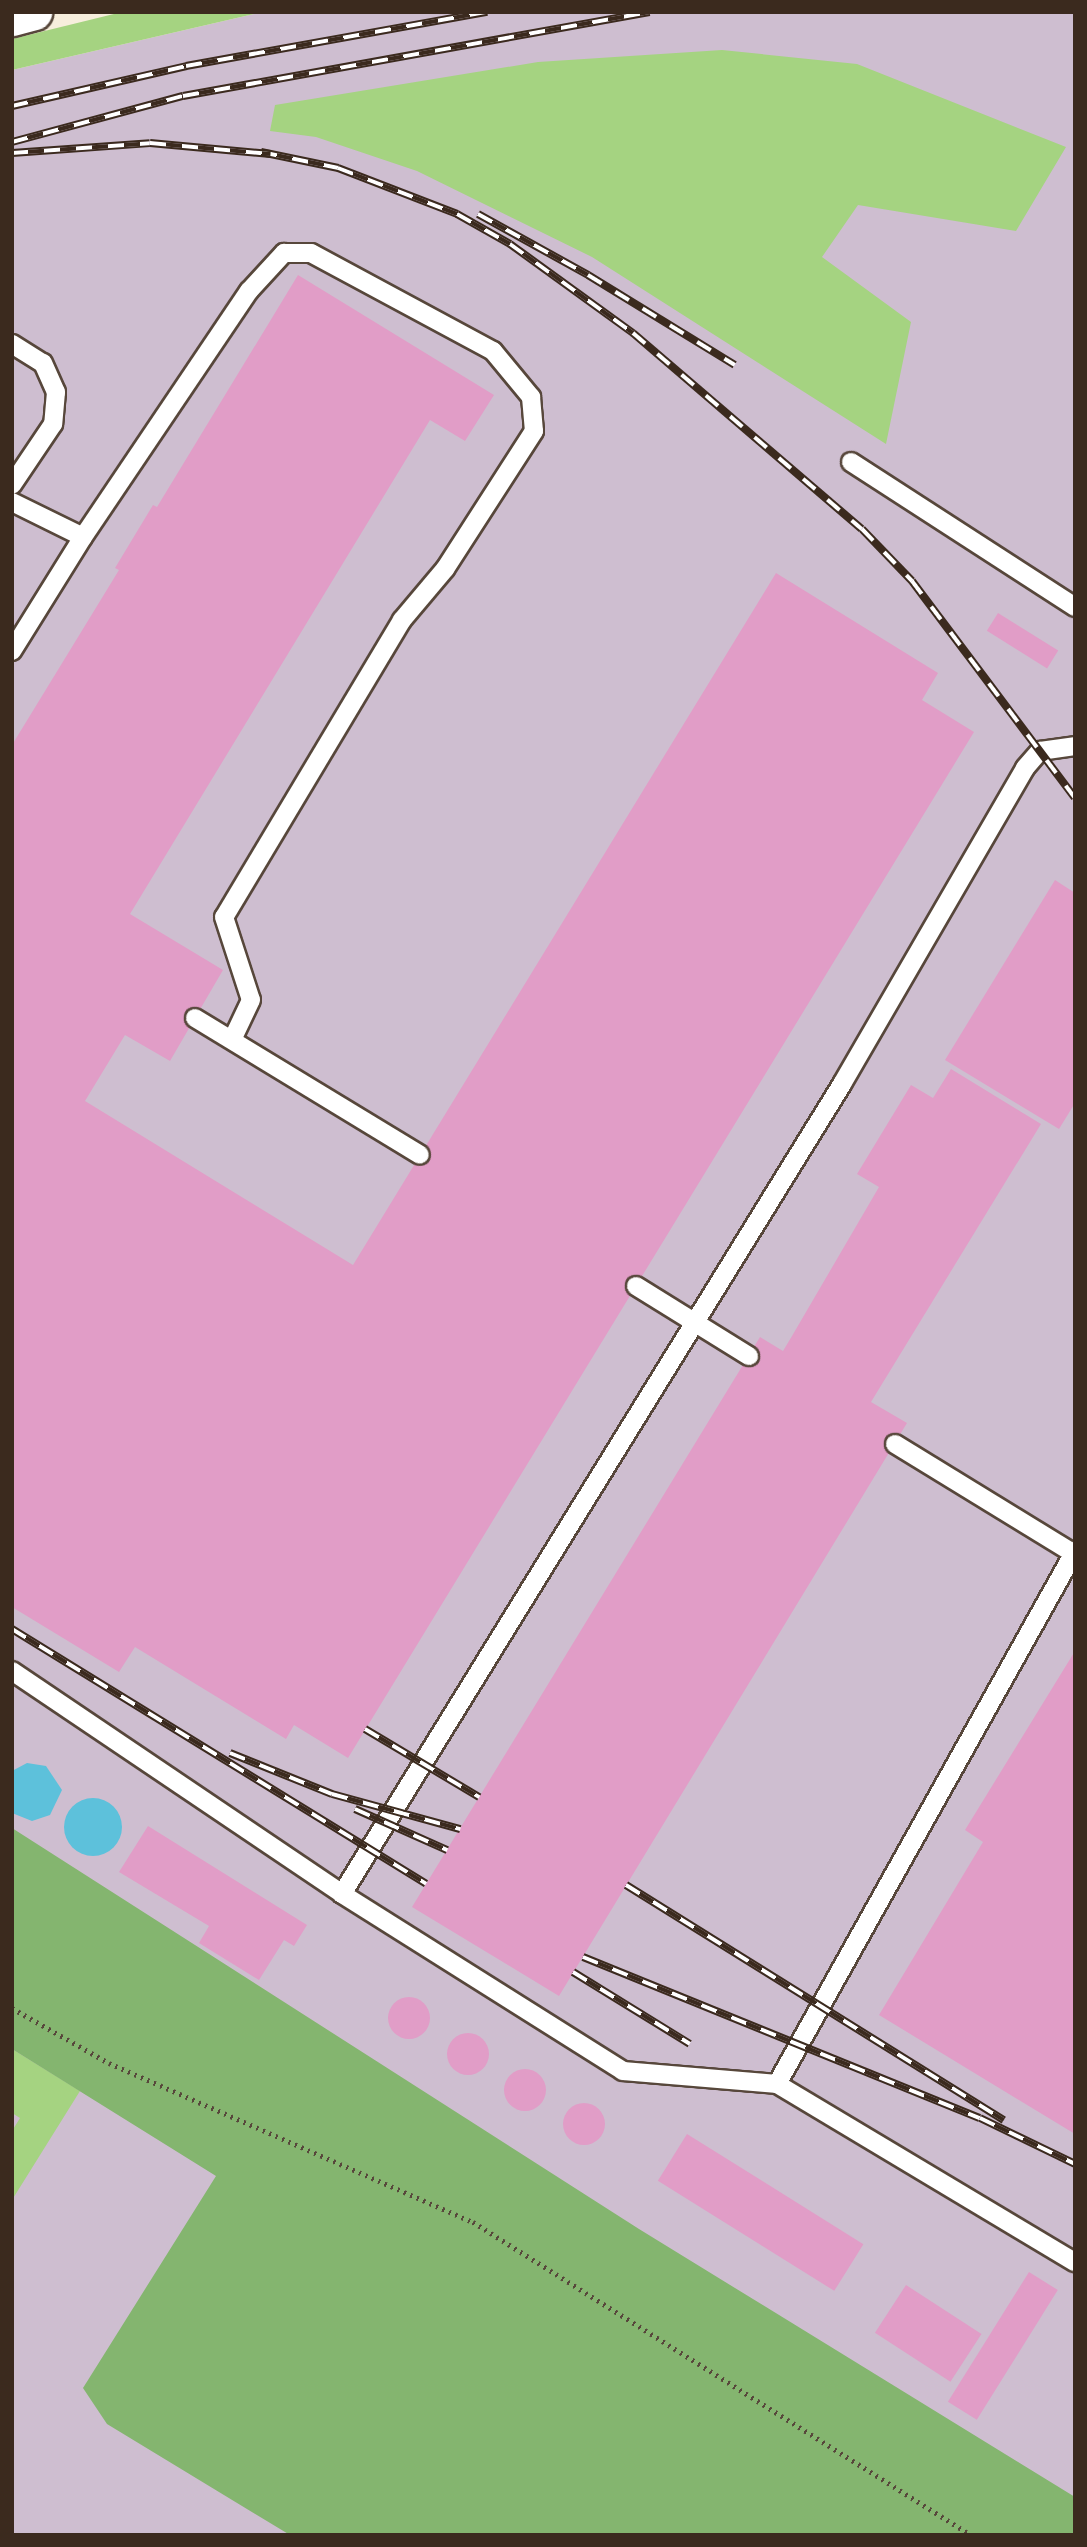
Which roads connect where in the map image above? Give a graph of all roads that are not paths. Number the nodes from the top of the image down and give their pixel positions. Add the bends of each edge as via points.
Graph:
1 (34, 12) edge
2 (12, 18) edge
3 (12, 344) edge
4 (851, 462) dead end
5 (12, 485) edge
6 (12, 502) edge
7 (83, 537) junction
8 (1075, 607) edge
9 (12, 651) edge
10 (1075, 746) edge
11 (195, 1018) dead end
12 (232, 1040) junction
13 (421, 1155) dead end
14 (636, 1286) dead end
15 (695, 1322) junction
16 (749, 1356) dead end
17 (895, 1444) dead end
18 (1074, 1552) edge
19 (12, 1671) edge
20 (342, 1894) junction
21 (777, 2084) junction
22 (1075, 2262) edge

1 - 2 street
3 - 5 lane via 43,363 56,392 53,424
4 - 8 lane
6 - 7 lane
7 - 9 lane
7 - 12 lane via 249,291 284,253 311,253 493,351 531,397 534,430 444,569 402,620 224,917 251,1000
10 - 15 lane via 1040,751 1025,768 842,1084
11 - 12 lane
12 - 13 lane
14 - 15 lane
15 - 16 lane
15 - 20 lane
17 - 18 lane
18 - 21 lane
19 - 20 lane
20 - 21 lane via 624,2071
21 - 22 lane

